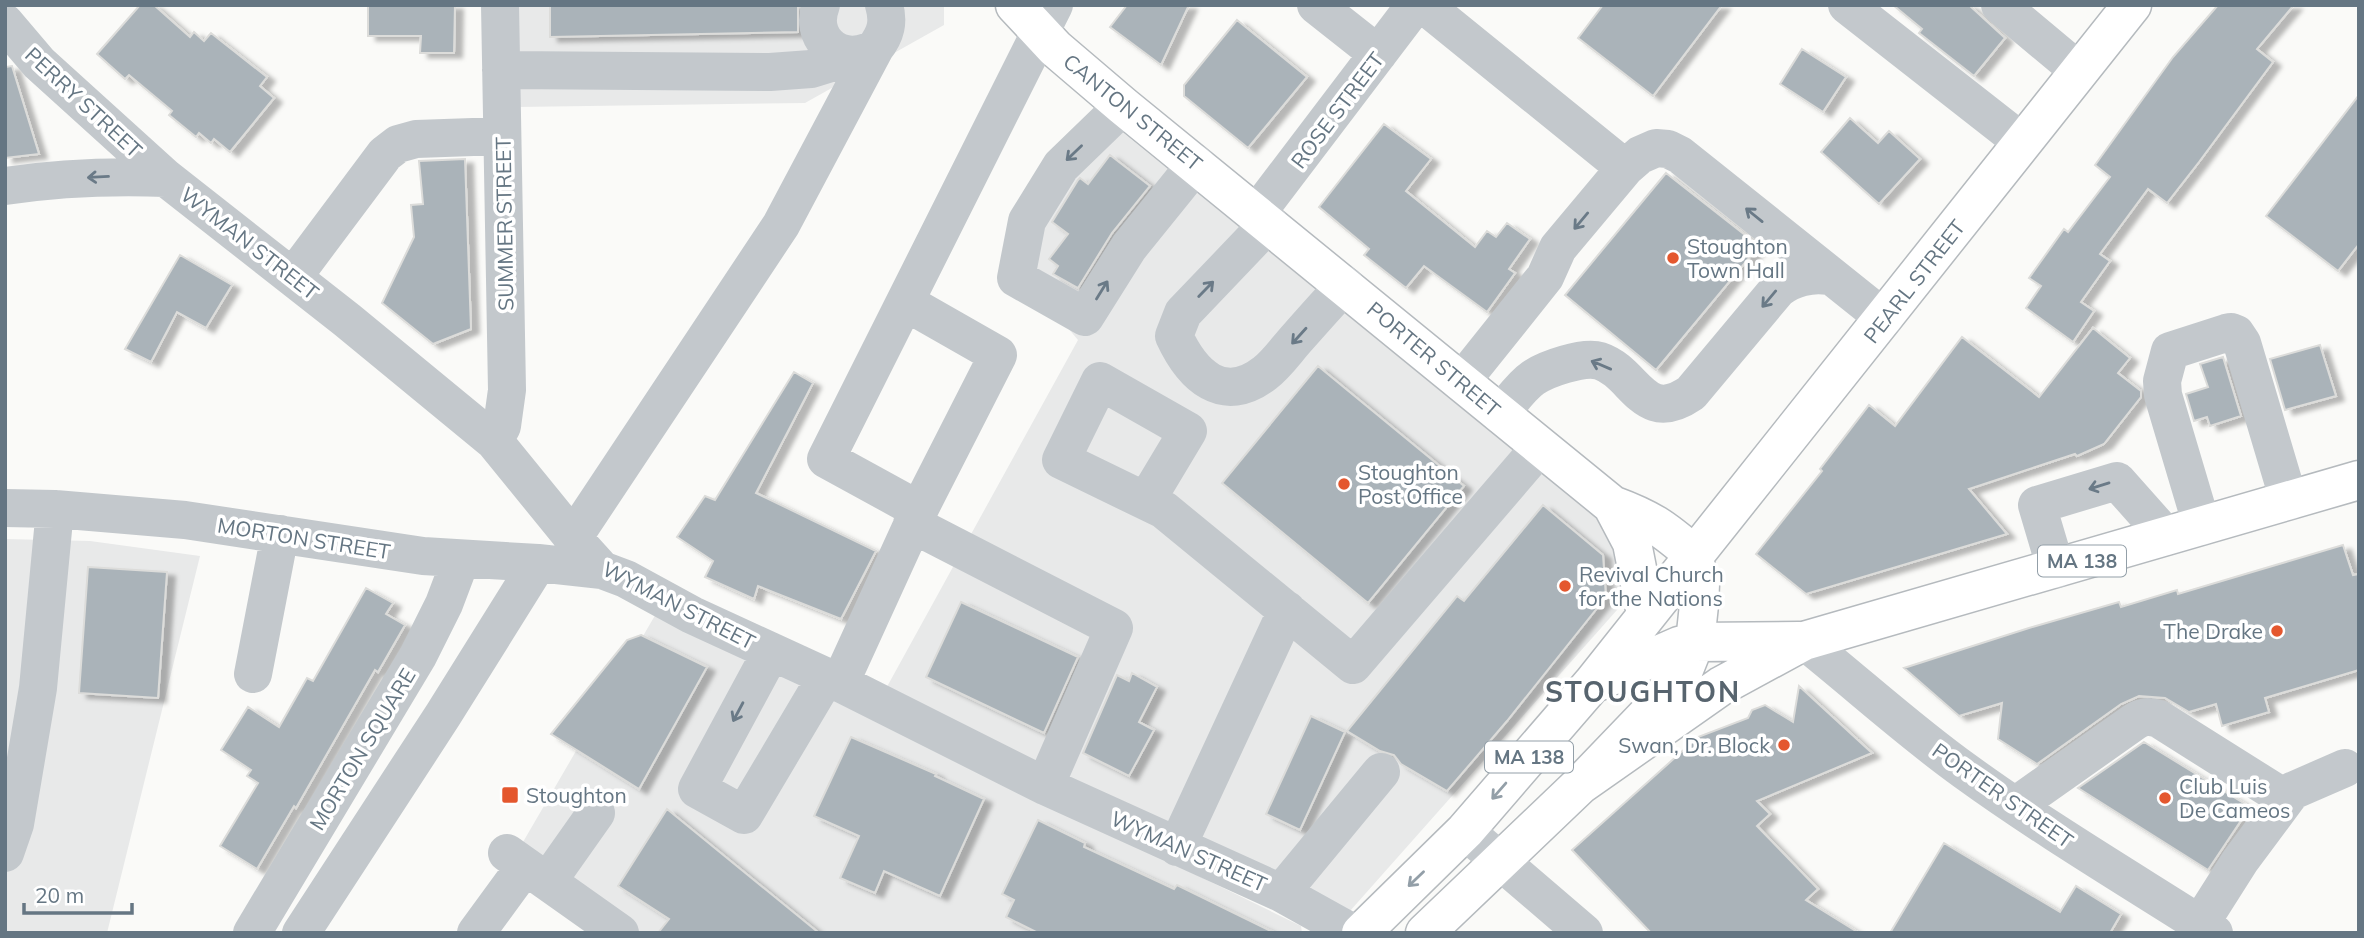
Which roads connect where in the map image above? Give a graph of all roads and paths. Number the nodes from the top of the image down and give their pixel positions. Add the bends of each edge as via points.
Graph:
1 (500, 5) edge
2 (821, 5) edge
3 (1316, 5) edge
4 (1415, 5) edge
5 (1424, 5) edge
6 (1847, 5) edge
7 (2000, 5) edge
8 (2132, 5) edge
9 (1036, 14) edge
10 (5, 23) edge
11 (880, 28) edge
12 (1378, 54) junction
13 (501, 70) junction
14 (2078, 71) junction
15 (1123, 106) junction
16 (502, 136) junction
17 (2022, 142) junction
18 (1196, 164) junction
19 (1625, 168) junction
20 (166, 178) junction
21 (5, 186) edge
22 (1263, 218) junction
23 (1829, 276) junction
24 (293, 277) junction
25 (1345, 285) junction
26 (905, 302) junction
27 (1884, 318) junction
28 (1461, 382) junction
29 (1500, 414) junction
30 (494, 441) junction
31 (1540, 447) junction
32 (2359, 480) edge
33 (1146, 501) dead end
34 (2289, 501) junction
35 (1612, 505) junction
36 (5, 508) edge
37 (55, 509) junction
38 (916, 517) junction
39 (2184, 531) junction
40 (280, 534) junction
41 (573, 538) junction
42 (1693, 554) junction
43 (461, 559) junction
44 (538, 562) junction
45 (2056, 569) junction
46 (602, 570) junction
47 (1287, 610) junction
48 (1646, 614) junction
49 (1804, 640) junction
50 (1695, 642) junction
51 (771, 652) junction
52 (253, 674) dead end
53 (833, 680) junction
54 (1592, 684) junction
55 (2345, 768) dead end
56 (1381, 772) dead end
57 (1580, 785) junction
58 (1045, 786) junction
59 (2286, 799) junction
60 (2015, 806) junction
61 (596, 813) dead end
62 (1465, 831) junction
63 (308, 841) junction
64 (1177, 848) junction
65 (5, 853) edge
66 (1501, 861) junction
67 (343, 867) junction
68 (527, 867) junction
69 (1281, 893) junction
70 (2207, 928) edge
71 (612, 930) edge
72 (252, 933) edge
73 (301, 933) edge
74 (476, 933) edge
75 (1353, 933) edge
76 (1361, 933) edge
77 (1424, 933) edge
78 (1584, 933) edge

1 - 13 street, SUMMER STREET
2 - 11 street via 818,30 831,49
3 - 12 street
4 - 12 street, ROSE STREET
5 - 19 street
6 - 17 street
7 - 14 street
8 - 14 main road, PEARL STREET
9 - 15 main road, CANTON STREET
9 - 26 street
10 - 20 street, PERRY STREET via 39,62
11 - 13 street via 811,69
11 - 41 street via 781,225
12 - 22 street, ROSE STREET
13 - 16 street, SUMMER STREET
14 - 17 main road, PEARL STREET
15 - 18 main road, CANTON STREET
15 -> 18 street via 1061,166 1027,221 1016,278 1085,317 1129,247
16 - 24 street via 416,139 398,144 385,154
16 - 30 street, SUMMER STREET via 507,390 502,426
17 - 27 main road, PEARL STREET
18 - 22 main road, CANTON STREET
23 -> 19 street via 1680,155 1656,148
19 -> 28 street via 1555,253 1545,277
20 -> 21 street, WYMAN STREET via 117,176
20 - 24 street, WYMAN STREET
22 - 25 main road, PORTER STREET
25 -> 22 street, ROSE STREET via 1266,372 1249,383 1228,387 1211,384 1197,374 1174,336 1183,313
23 - 27 street
23 -> 29 street via 1814,275 1784,284 1691,393 1676,402 1650,401 1600,361 1588,360 1532,379
24 - 30 street, WYMAN STREET
25 - 28 main road, PORTER STREET
26 - 38 street via 826,459
26 - 38 street via 998,355
27 - 42 main road, PEARL STREET
28 - 29 main road, PORTER STREET
29 - 31 main road, PORTER STREET
30 - 41 street, WYMAN STREET
31 - 35 main road, PORTER STREET
31 - 47 street via 1353,665
32 - 34 main road, MA 138
33 - 47 street via 1164,510
34 - 39 main road, MA 138
34 - 39 street via 2242,343 2231,332 2170,351 2162,382
35 - 42 main road, PORTER STREET via 1656,524
35 - 48 main road, PORTER STREET via 1632,543
36 - 37 street, MORTON STREET
37 - 40 street, MORTON STREET
37 - 65 street via 38,688 15,824
38 - 53 street
38 - 58 street via 1114,628
39 - 45 main road, MA 138
39 -> 45 street via 2117,481 2037,505
40 - 43 street, MORTON STREET
40 - 52 street
41 - 46 street, WYMAN STREET
42 - 48 main road, PEARL STREET / MA 138
42 - 50 main road, MA 138 via 1700,584
43 - 44 street, MORTON STREET
43 - 63 street, MORTON SQUARE via 418,656
44 - 46 street, MORTON STREET
44 - 67 street
45 - 49 main road, MA 138
46 - 51 street, WYMAN STREET
47 - 64 street
48 - 54 main road, PEARL STREET / MA 138
49 - 50 main road, MA 138
49 - 57 main road, MA 138 via 1721,686
49 - 60 street, PORTER STREET via 1912,731
50 - 54 main road, MA 138
50 - 57 main road, MA 138 via 1684,672
51 - 53 street, WYMAN STREET
51 -> 53 street via 697,789 744,815
53 - 58 street, WYMAN STREET
54 -> 62 main road, MA 138
55 - 59 street via 2292,791
56 - 69 street
57 - 66 main road, MA 138
58 - 64 street, WYMAN STREET
59 - 60 street via 2151,716 2134,722
59 - 70 street via 2240,861
60 - 70 street, PORTER STREET
61 - 68 street
62 - 66 street
62 -> 76 main road, MA 138
63 - 67 street
63 - 72 street, MORTON SQUARE
64 - 69 street, WYMAN STREET
66 - 77 main road, MA 138
66 - 78 street
67 - 73 street
68 - 71 street
68 - 74 street
69 - 75 street, WYMAN STREET

